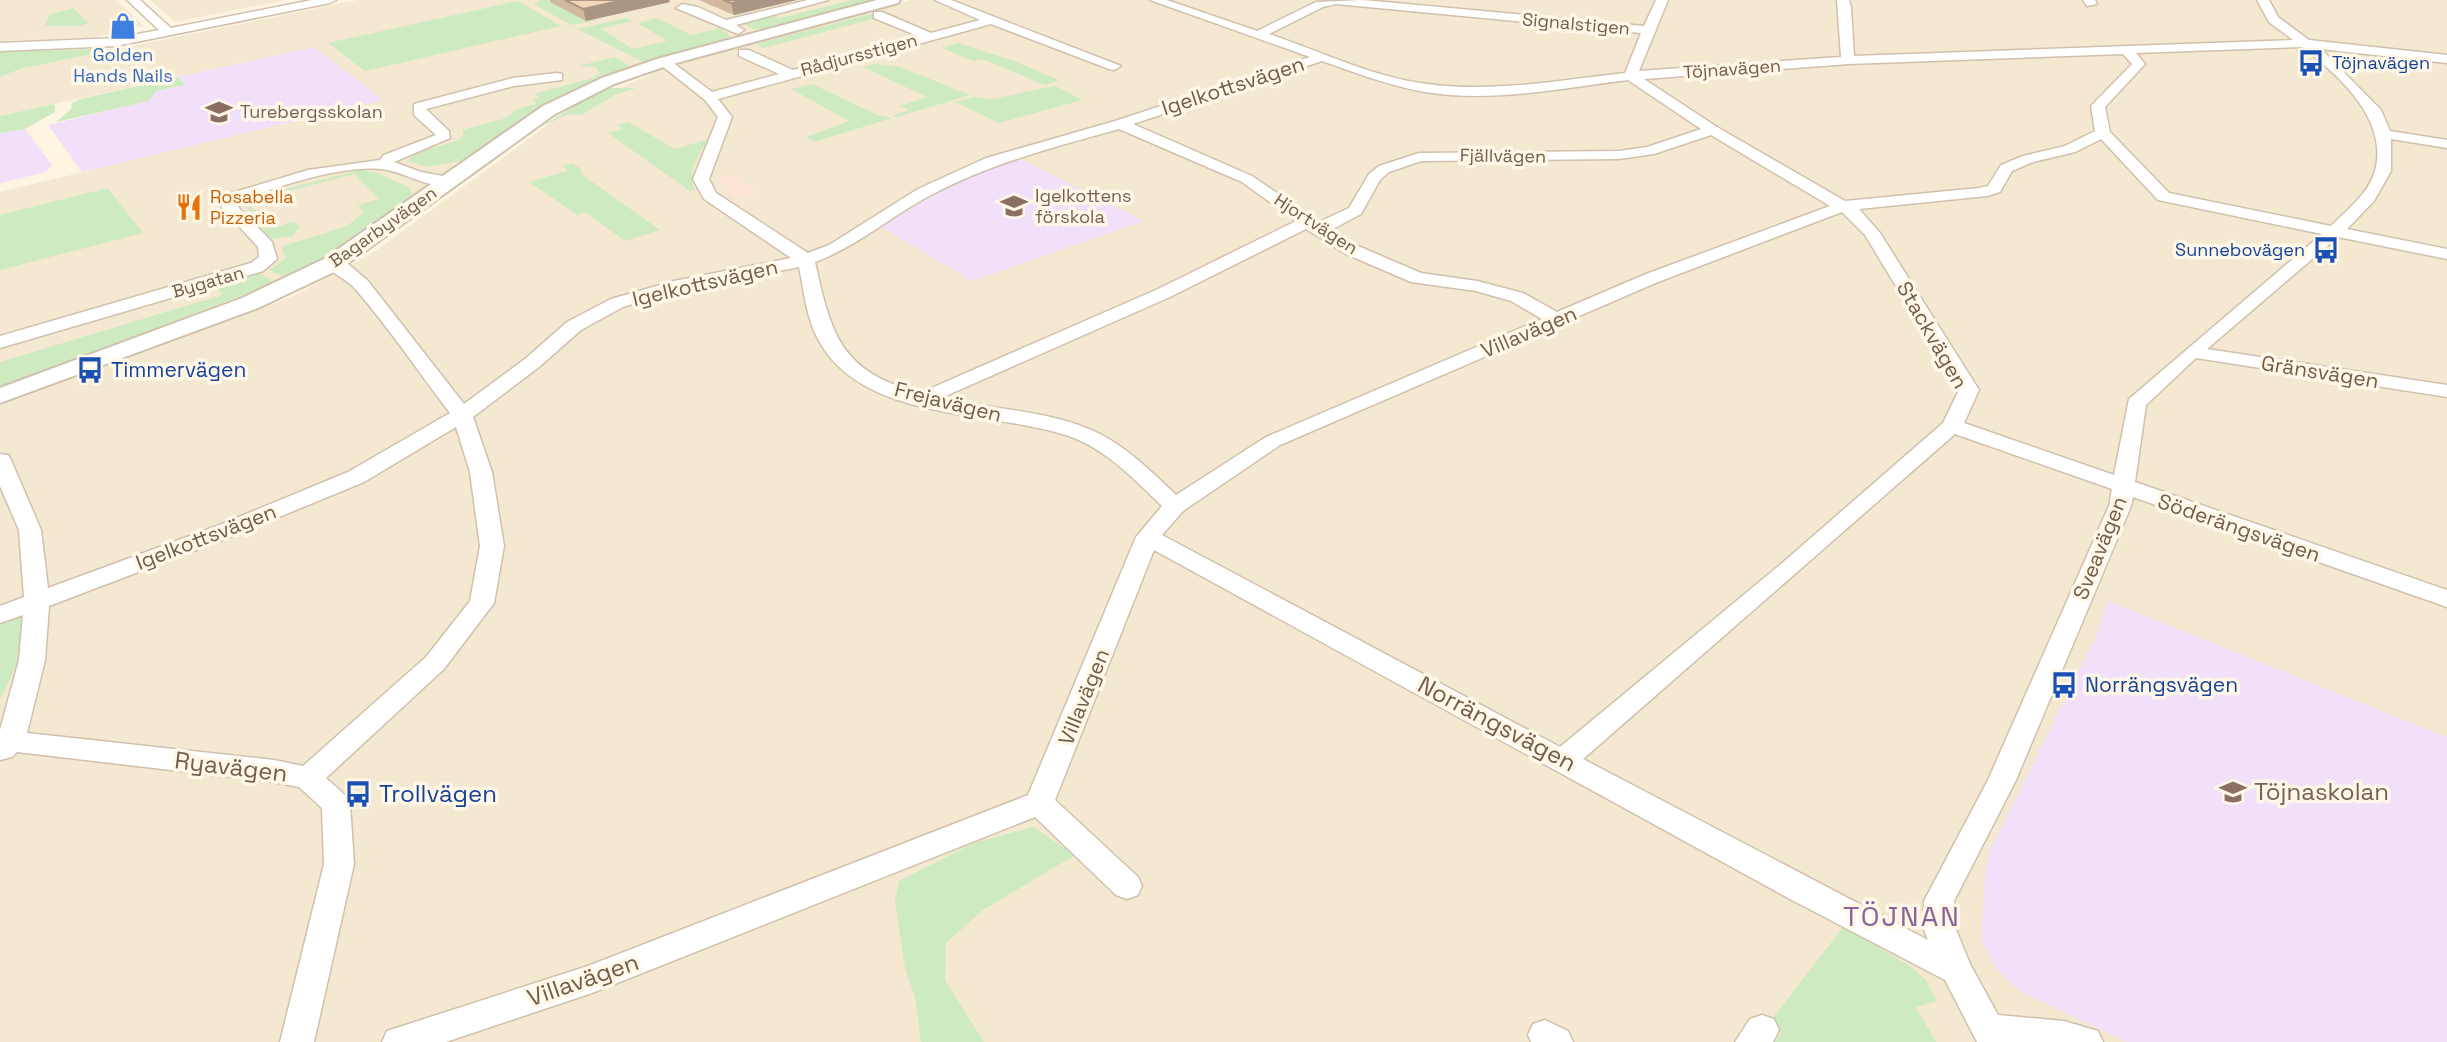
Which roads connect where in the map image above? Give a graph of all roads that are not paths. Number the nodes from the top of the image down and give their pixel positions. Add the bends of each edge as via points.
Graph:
1 (133, 0) edge
2 (330, 0) edge
3 (822, 0) edge
4 (893, 0) edge
5 (941, 0) edge
6 (1158, 0) edge
7 (1662, 0) edge
8 (1843, 0) edge
9 (2263, 0) edge
10 (682, 8) dead end
11 (878, 15) dead end
12 (992, 20) junction
13 (725, 24) junction
14 (1648, 30) junction
15 (170, 33) junction
16 (1260, 34) junction
17 (928, 36) junction
18 (2304, 43) junction
19 (749, 45) junction
20 (0, 47) edge
21 (2126, 49) junction
22 (1322, 57) junction
23 (2447, 59) edge
24 (1849, 60) junction
25 (663, 62) junction
26 (1114, 66) dead end
27 (790, 74) junction
28 (557, 76) dead end
29 (1631, 76) junction
30 (710, 97) junction
31 (1120, 124) junction
32 (1712, 130) junction
33 (2103, 133) junction
34 (2384, 134) junction
35 (2447, 145) edge
36 (384, 164) junction
37 (449, 181) junction
38 (1844, 206) junction
39 (1313, 225) junction
40 (2335, 231) junction
41 (2447, 254) edge
42 (806, 260) junction
43 (332, 264) junction
44 (1557, 320) junction
45 (0, 342) edge
46 (2192, 352) junction
47 (2447, 391) edge
48 (0, 396) edge
49 (922, 399) junction
50 (462, 415) junction
51 (1952, 426) junction
52 (0, 460) edge
53 (2124, 489) junction
54 (1175, 506) junction
55 (1148, 537) junction
56 (2447, 599) edge
57 (37, 601) junction
58 (0, 615) edge
59 (4, 745) edge
60 (1563, 760) junction
61 (308, 778) junction
62 (1039, 803) junction
63 (1126, 886) dead end
64 (1956, 970) junction
65 (1991, 1035) edge
66 (297, 1042) edge
67 (399, 1042) edge
68 (2086, 1042) edge

1 - 15 street
2 - 15 street
3 - 13 street
4 - 19 street, Bagarbyvägen
5 - 12 street
6 - 16 street, Töjnavägen
7 - 14 street
8 - 24 street via 1847,9 1844,51
9 - 18 street via 2273,19
10 - 13 street
11 - 17 street, Rådjursstigen
12 - 17 street, Rådjursstigen
12 - 26 street
13 - 19 street
14 - 16 street, Signalstigen via 1336,1 1320,4
14 - 29 street
15 - 20 street via 116,42
16 - 22 street, Töjnavägen
17 - 27 street, Rådjursstigen
18 - 21 street, Töjnavägen
18 - 23 street, Töjnavägen
18 - 34 street via 2325,58 2376,113
19 - 25 street, Bagarbyvägen
19 - 27 street, Rådjursstigen
21 - 24 street, Töjnavägen
21 - 33 street via 2139,64 2098,106
22 - 29 street, Töjnavägen via 1412,85 1460,91
22 - 31 street, Igelkottsvägen
24 - 29 street, Töjnavägen
25 - 30 street
25 - 37 street, Bagarbyvägen via 608,81 549,110
27 - 30 street, Rådjursstigen
28 - 36 street, Bygatan via 513,82 419,107 443,138 388,158
29 - 32 street, Stackvägen
30 - 42 street via 725,117 701,180 709,196
31 - 39 street, Hjortvägen via 1247,178
31 - 42 street, Igelkottsvägen via 991,161 924,192 835,249
32 - 38 street, Stackvägen
32 - 39 street, Fjällvägen via 1649,151 1619,155 1419,157 1374,177 1355,211
33 - 38 street, Villavägen via 2070,149 2006,169 1994,189 1981,193
33 - 40 street via 2164,197
34 - 35 street
34 - 40 street, Sveavägen via 2383,171 2368,198
36 - 37 street, Bygatan
36 - 45 street, Bygatan via 342,168 231,198 230,208 266,246 268,259 257,267
37 - 43 street, Bagarbyvägen
38 - 44 street, Villavägen via 1652,278
38 - 51 street, Stackvägen via 1872,233 1969,390
39 - 44 street, Hjortvägen via 1352,250 1417,278 1517,297
39 - 49 street, Fjällvägen
40 - 41 street
40 - 46 street, Sveavägen
42 - 49 street, Frejavägen via 829,343 854,371
42 - 50 street, Igelkottsvägen via 674,286 617,303 574,326
43 - 48 street, Bagarbyvägen via 250,303
43 - 50 street via 362,285
44 - 54 street, Villavägen via 1273,440
46 - 47 street, Gränsvägen
46 - 53 street, Sveavägen via 2136,403
49 - 54 street, Frejavägen via 1077,432 1134,467
50 - 57 street, Igelkottsvägen via 356,477
50 - 61 street via 481,472 492,546 482,603 435,663
51 - 53 street, Söderängsvägen
51 - 60 street, Stackvägen
52 - 57 street via 30,530
53 - 56 street, Söderängsvägen
53 - 64 street, Sveavägen via 2002,779 1939,901 1939,927
54 - 55 street, Villavägen
55 - 60 street, Norrängsvägen
55 - 62 street, Villavägen
57 - 58 street, Igelkottsvägen
57 - 59 street via 32,660
59 - 61 street, Ryavägen
60 - 64 street, Norrängsvägen
61 - 66 street, Ryavägen via 336,804 339,864
62 - 63 street
62 - 67 street, Villavägen via 592,979
64 - 65 street, Sveavägen
65 - 68 street via 2064,1036

